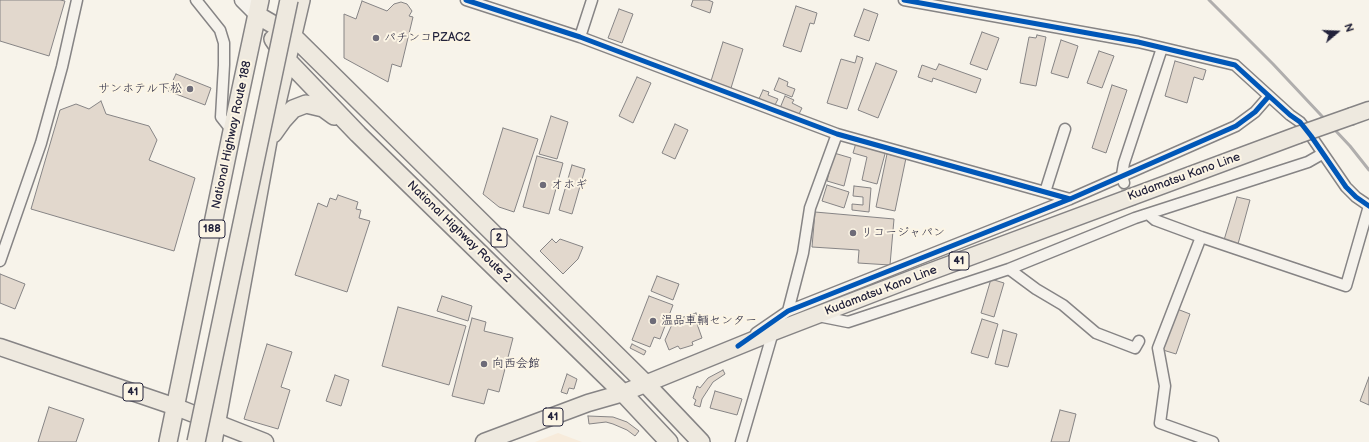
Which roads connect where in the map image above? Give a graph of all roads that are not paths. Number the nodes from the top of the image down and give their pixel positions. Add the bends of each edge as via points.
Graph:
1 (78, 0) edge
2 (196, 0) edge
3 (242, 0) edge
4 (289, 0) edge
5 (301, 0) edge
6 (466, 0) edge
7 (592, 0) edge
8 (904, 0) edge
9 (259, 8) edge
10 (294, 36) junction
11 (580, 38) junction
12 (1162, 48) junction
13 (282, 62) junction
14 (1268, 96) junction
15 (1369, 110) edge
16 (1065, 129) dead end
17 (232, 131) junction
18 (358, 134) junction
19 (837, 134) junction
20 (268, 142) junction
21 (1322, 154) junction
22 (1123, 179) junction
23 (1045, 192) junction
24 (1070, 199) junction
25 (1369, 206) edge
26 (1148, 214) junction
27 (1200, 237) junction
28 (0, 261) edge
29 (1009, 269) junction
30 (788, 312) junction
31 (817, 315) junction
32 (774, 332) junction
33 (1138, 341) dead end
34 (738, 346) junction
35 (0, 347) edge
36 (645, 383) junction
37 (623, 393) junction
38 (176, 407) junction
39 (216, 424) junction
40 (168, 442) edge
41 (196, 442) edge
42 (213, 442) edge
43 (265, 442) edge
44 (484, 442) edge
45 (669, 442) edge
46 (701, 442) edge
47 (741, 442) edge
48 (1213, 442) edge

1 - 28 street via 41,142
2 - 17 street via 220,30 224,43 221,117
3 - 9 main road
4 - 13 highway, bridge
5 - 10 highway
6 - 11 street
7 - 11 street
8 - 12 street via 1058,26
9 - 10 highway, National Highway Route 2 / 2
9 - 13 highway, National Highway Route 2 / 2
9 - 17 highway, National Highway Route 188 / 188
10 - 13 highway, 188
10 - 36 highway, National Highway Route 2 / 2
11 - 19 street
12 - 14 street via 1236,65
12 - 22 street via 1124,163
13 - 18 highway, National Highway Route 2 / 2
13 - 20 highway, 188
13 - 41 highway, 188, bridge
14 - 21 street via 1300,122
14 - 22 street via 1255,112 1236,126
15 - 31 main road, Kudamatsu Kano Line / 41, bridge
16 - 23 street
17 - 38 highway, National Highway Route 188 / 188
18 - 20 highway, 188 via 323,108 306,104 294,109
18 - 37 highway, National Highway Route 2 / 2
19 - 23 street
19 - 30 street via 810,208 803,253
20 - 39 highway, 188
21 - 25 street via 1346,187
21 - 26 street via 1308,162
22 - 24 street
23 - 24 street
24 - 30 street
25 - 27 street via 1346,286
26 - 27 street via 1155,220
26 - 29 street via 1134,214
27 - 48 street via 1158,348 1165,386 1160,423
29 - 31 street via 848,322
29 - 33 street via 1063,305 1096,333 1135,348
30 - 34 street
31 - 32 main road, Kudamatsu Kano Line / 41
32 - 34 main road, Kudamatsu Kano Line / 41
32 - 47 street
34 - 36 main road, Kudamatsu Kano Line / 41
35 - 38 main road, 41
36 - 37 main road, Kudamatsu Kano Line / 41
36 - 46 highway, National Highway Route 2 / 2
37 - 44 main road, Kudamatsu Kano Line / 41
37 - 45 highway, National Highway Route 2 / 2
38 - 39 main road, 41
38 - 40 highway, National Highway Route 188 / 188
39 - 42 highway, 188
39 - 43 main road, 41

